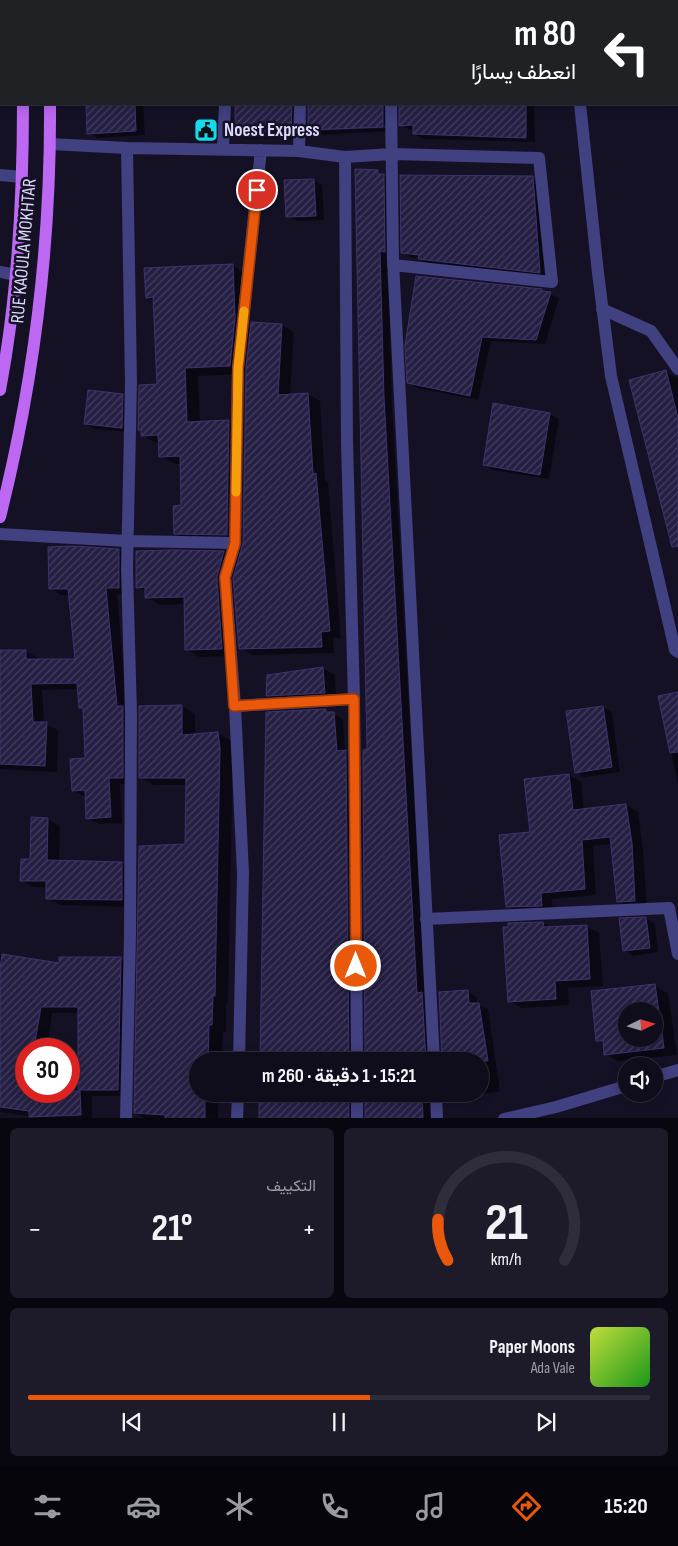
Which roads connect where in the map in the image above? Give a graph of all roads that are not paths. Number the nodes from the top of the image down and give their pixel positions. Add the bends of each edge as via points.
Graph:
1 (23, 105) edge
2 (50, 105) edge
3 (225, 105) edge
4 (300, 105) edge
5 (391, 105) edge
6 (580, 105) edge
7 (50, 144) junction
8 (127, 148) junction
9 (223, 149) junction
10 (261, 150) junction
11 (299, 151) junction
12 (392, 154) junction
13 (345, 157) junction
14 (0, 175) edge
15 (22, 177) junction
16 (393, 265) junction
17 (0, 272) edge
18 (16, 275) junction
19 (602, 309) junction
20 (678, 369) edge
21 (0, 390) edge
22 (0, 517) edge
23 (0, 534) edge
24 (127, 541) junction
25 (235, 543) junction
26 (678, 652) edge
27 (354, 699) junction
28 (234, 706) junction
29 (426, 919) junction
30 (678, 954) edge
31 (239, 1052) edge
32 (357, 1052) edge
33 (433, 1052) edge
34 (678, 1070) edge
35 (663, 1074) edge
36 (618, 1088) edge
37 (238, 1102) edge
38 (357, 1102) edge
39 (436, 1102) edge
40 (126, 1118) edge
41 (237, 1118) edge
42 (358, 1118) edge
43 (437, 1118) edge
44 (504, 1118) edge

1 - 15 main road, RUE KAOULA MOKHTAR
2 - 7 main road, RUE KAOULA MOKHTAR
3 - 9 street
4 - 11 street
5 - 12 street
6 - 19 street
7 - 8 street
7 - 22 main road, RUE KAOULA MOKHTAR via 45,258 38,320
8 - 9 street
8 - 24 street via 131,383
9 - 10 street
10 - 11 street
10 - 25 street via 238,368
11 - 13 street
12 - 13 street
12 - 16 street
12 - 16 street via 539,158 552,282
13 - 27 street
14 - 15 street
15 - 18 main road, RUE KAOULA MOKHTAR
16 - 29 street
17 - 18 street
18 - 21 main road, RUE KAOULA MOKHTAR
19 - 20 street via 651,330
19 - 26 street via 611,376
23 - 24 street
24 - 25 street
24 - 40 street via 131,714
25 - 28 street via 225,577
27 - 28 street
27 - 32 street
28 - 31 street via 242,873
29 - 30 street via 669,908
29 - 33 street
34 - 35 street
36 - 44 street
37 - 41 street
38 - 42 street
39 - 43 street

